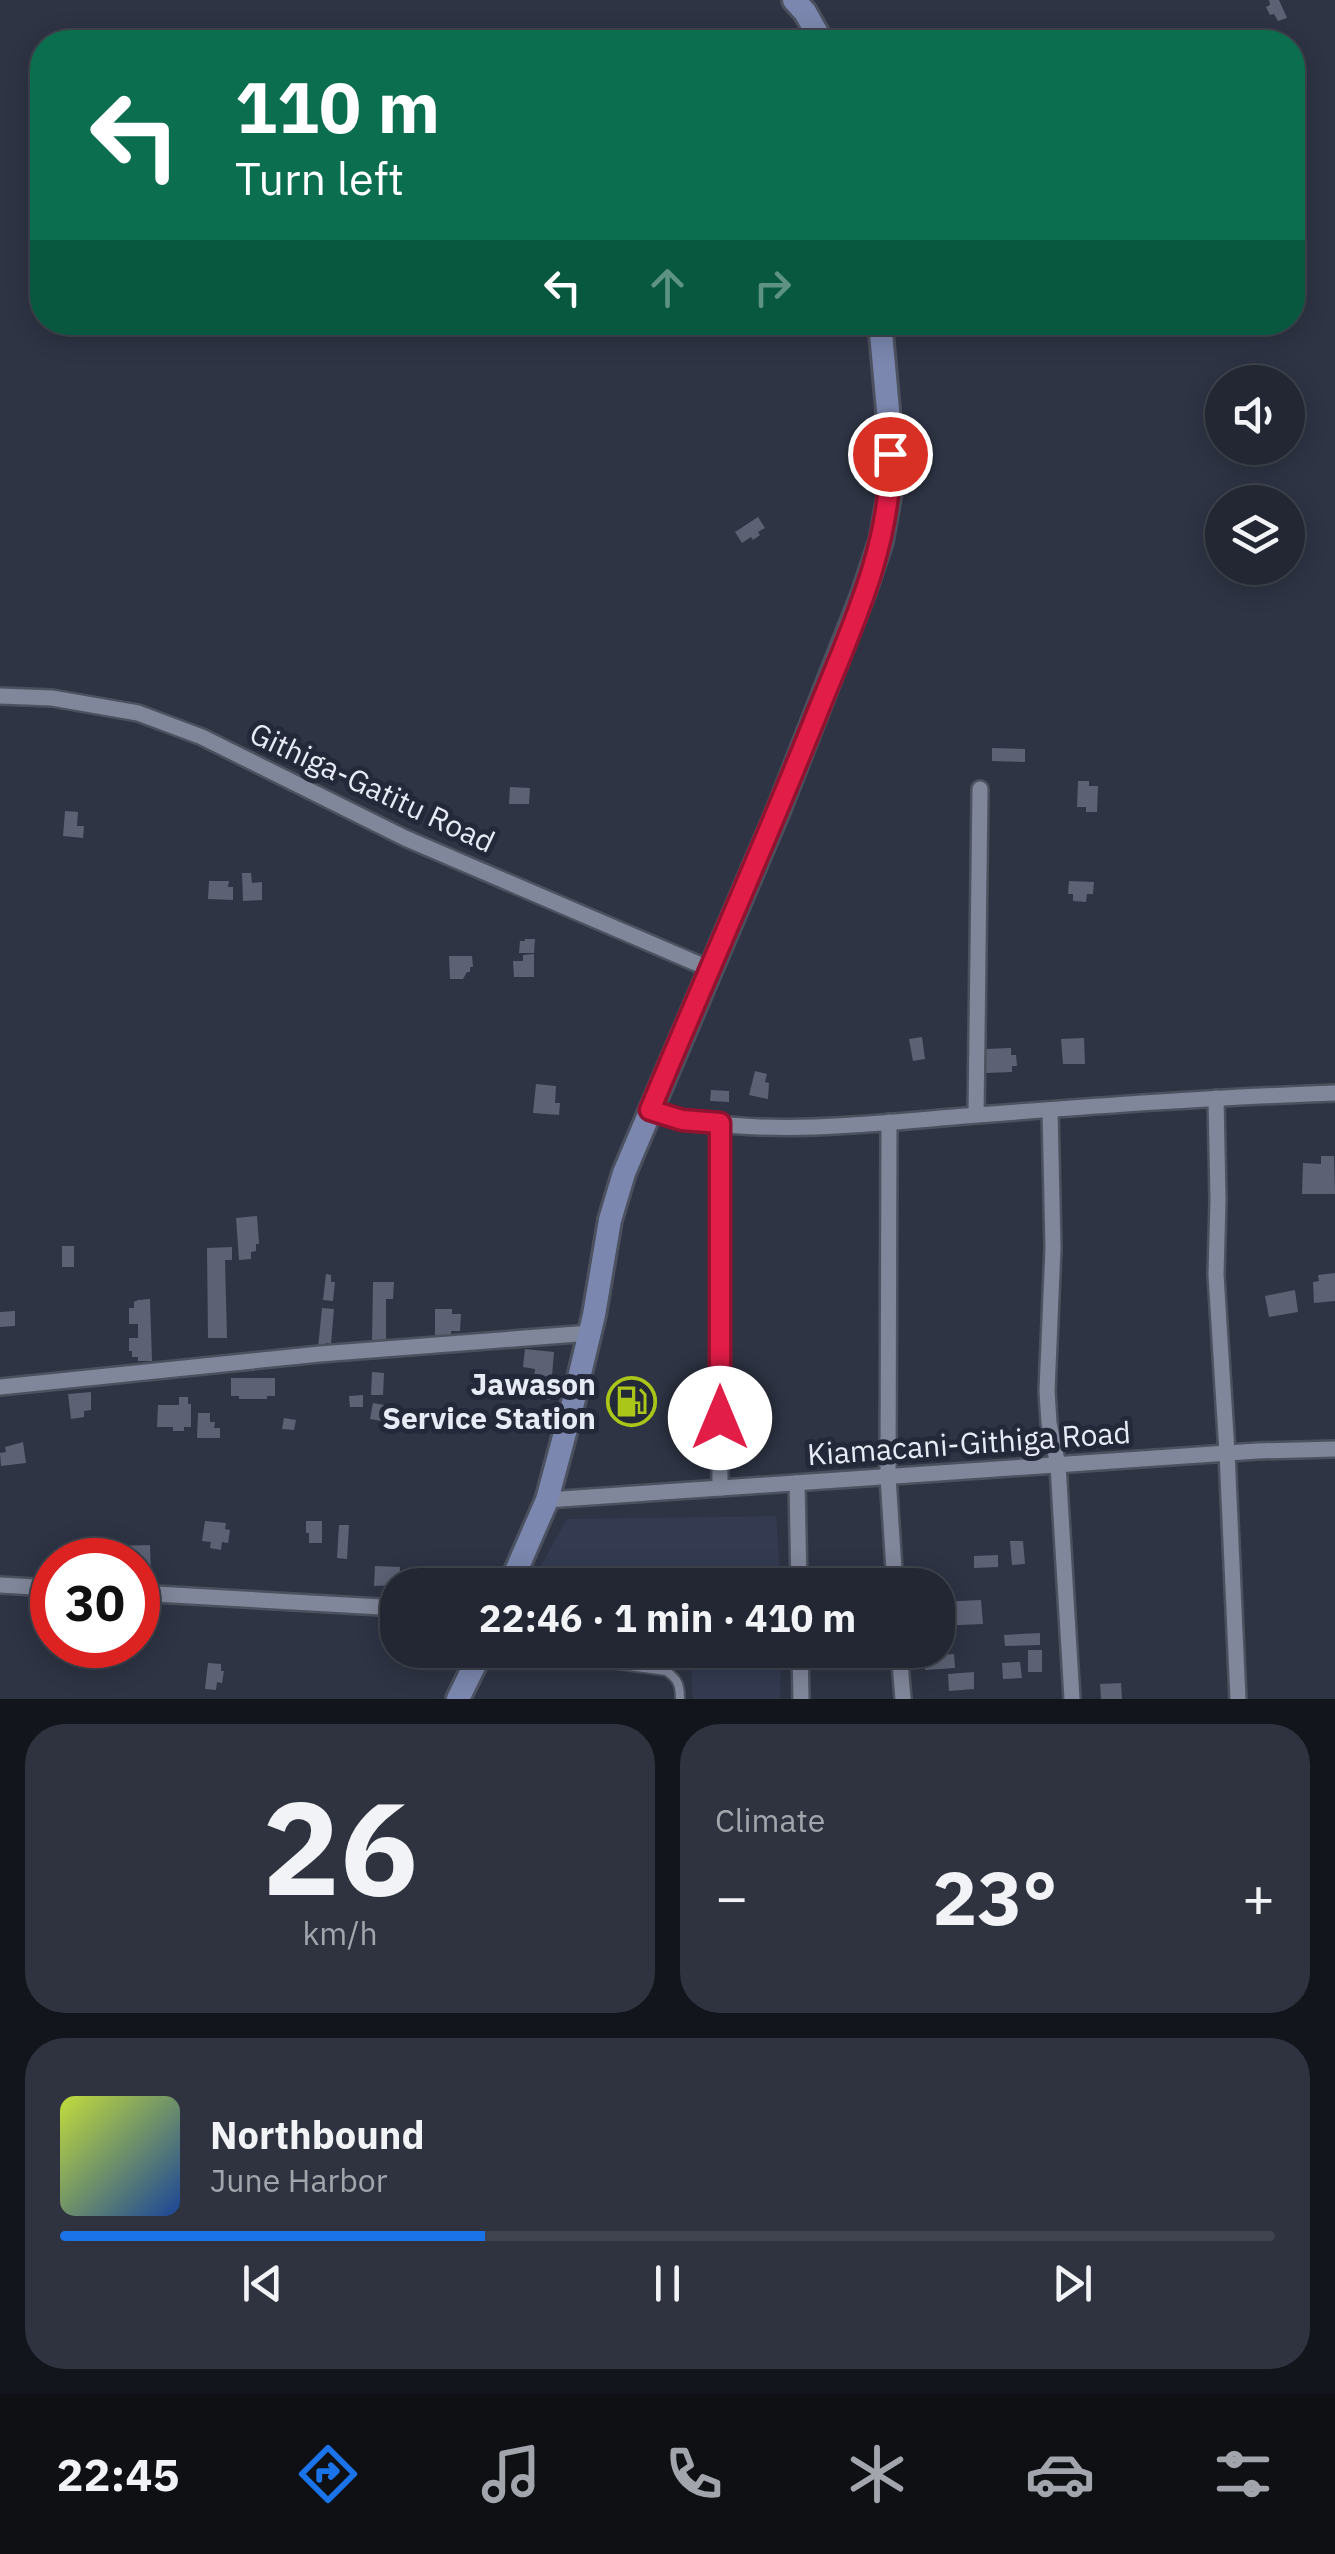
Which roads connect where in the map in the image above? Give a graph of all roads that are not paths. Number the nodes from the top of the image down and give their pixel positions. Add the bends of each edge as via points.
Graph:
1 (794, 0) edge
2 (815, 30) edge
3 (881, 335) edge
4 (0, 696) edge
5 (980, 789) dead end
6 (710, 969) junction
7 (1335, 1093) edge
8 (1216, 1098) junction
9 (650, 1110) junction
10 (1050, 1110) junction
11 (976, 1115) junction
12 (889, 1122) junction
13 (720, 1123) junction
14 (590, 1333) junction
15 (0, 1387) edge
16 (1335, 1449) edge
17 (1227, 1453) junction
18 (1058, 1465) junction
19 (888, 1477) junction
20 (797, 1483) junction
21 (720, 1488) junction
22 (547, 1500) junction
23 (517, 1568) edge
24 (798, 1568) edge
25 (894, 1568) edge
26 (0, 1585) edge
27 (30, 1587) edge
28 (160, 1594) edge
29 (380, 1607) edge
30 (473, 1668) edge
31 (644, 1668) edge
32 (800, 1668) edge
33 (900, 1668) edge
34 (458, 1699) edge
35 (680, 1699) edge
36 (801, 1699) edge
37 (902, 1699) edge
38 (1072, 1699) edge
39 (1238, 1699) edge

1 - 2 street
3 - 6 street via 890,486 881,541
4 - 6 street, Githiga-Gatitu Road via 138,714 202,737 405,838
5 - 11 street
6 - 9 street
7 - 8 street
8 - 10 street
8 - 17 street via 1216,1275
9 - 13 street
9 - 14 street via 610,1220
10 - 11 street
10 - 18 street via 1047,1392
11 - 12 street
12 - 13 street
12 - 19 street
13 - 21 street
14 - 15 street
14 - 22 street
16 - 17 street, Kiamacani-Githiga Road
17 - 18 street, Kiamacani-Githiga Road
17 - 39 street
18 - 19 street, Kiamacani-Githiga Road
18 - 38 street
19 - 20 street, Kiamacani-Githiga Road
19 - 25 street
20 - 21 street, Kiamacani-Githiga Road
20 - 24 street
21 - 22 street, Kiamacani-Githiga Road
22 - 23 street
26 - 27 street
28 - 29 street
30 - 34 street
31 - 35 lane via 676,1678
32 - 36 street
33 - 37 street

